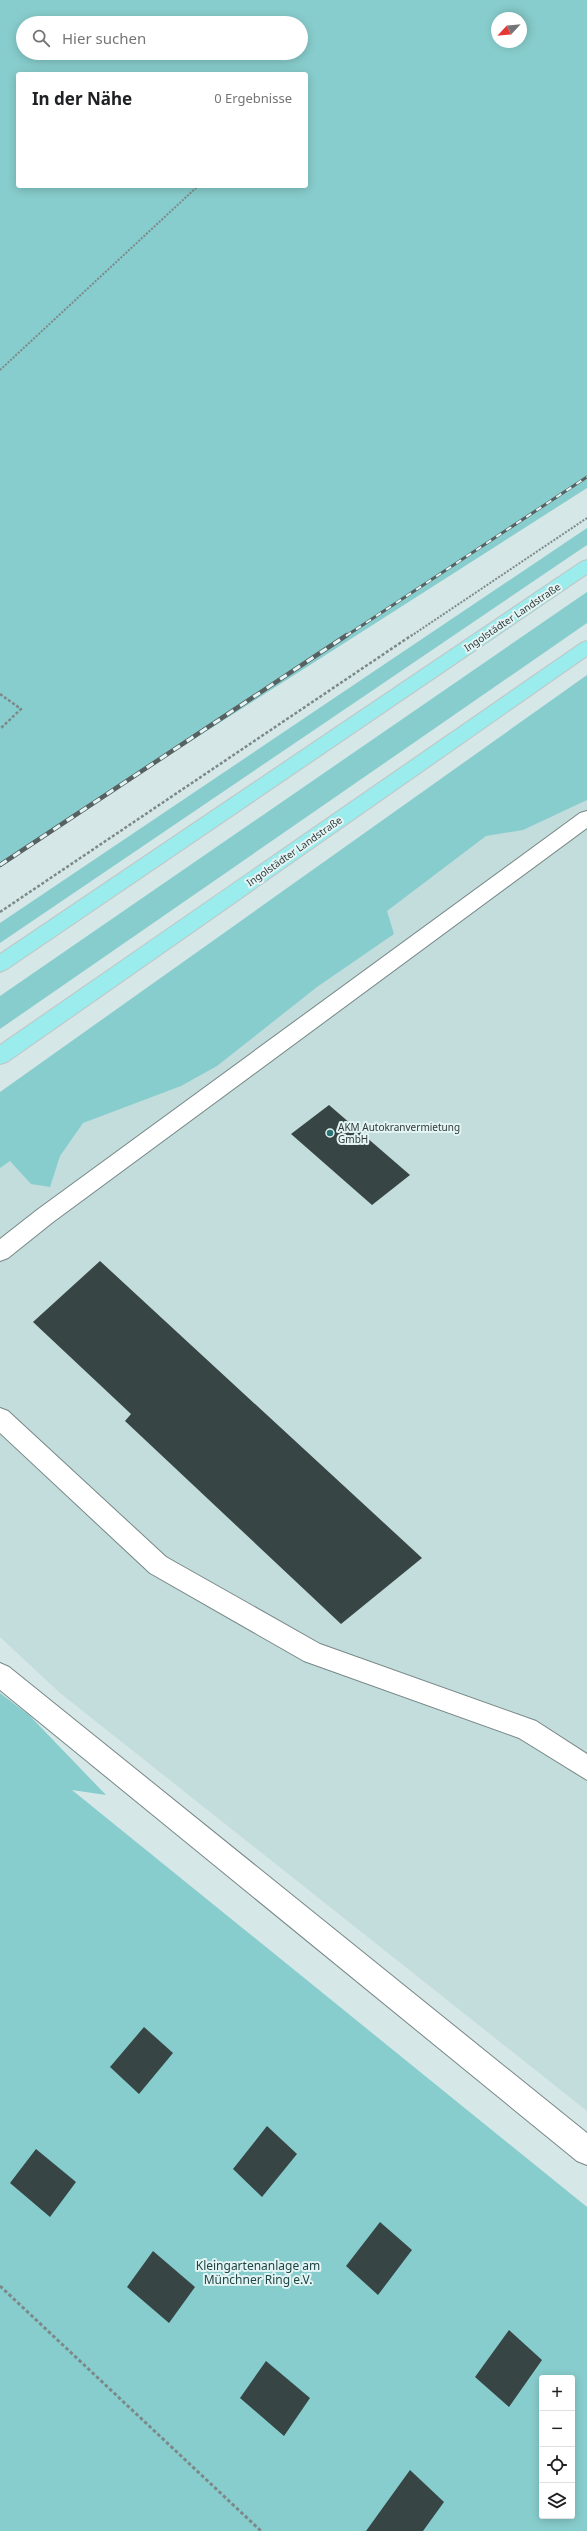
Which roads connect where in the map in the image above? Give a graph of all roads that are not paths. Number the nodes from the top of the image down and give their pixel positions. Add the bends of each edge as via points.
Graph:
1 (587, 566) edge
2 (587, 647) edge
3 (587, 818) edge
4 (0, 964) edge
5 (0, 1056) edge
6 (0, 1252) edge
7 (0, 1418) edge
8 (0, 1675) edge
9 (587, 1768) edge
10 (587, 2151) edge

1 - 4 main road, Ingolstädter Landstraße
2 - 5 main road, Ingolstädter Landstraße
3 - 6 lane via 58,1206
7 - 9 lane via 158,1565 313,1653 527,1729
8 - 10 lane

